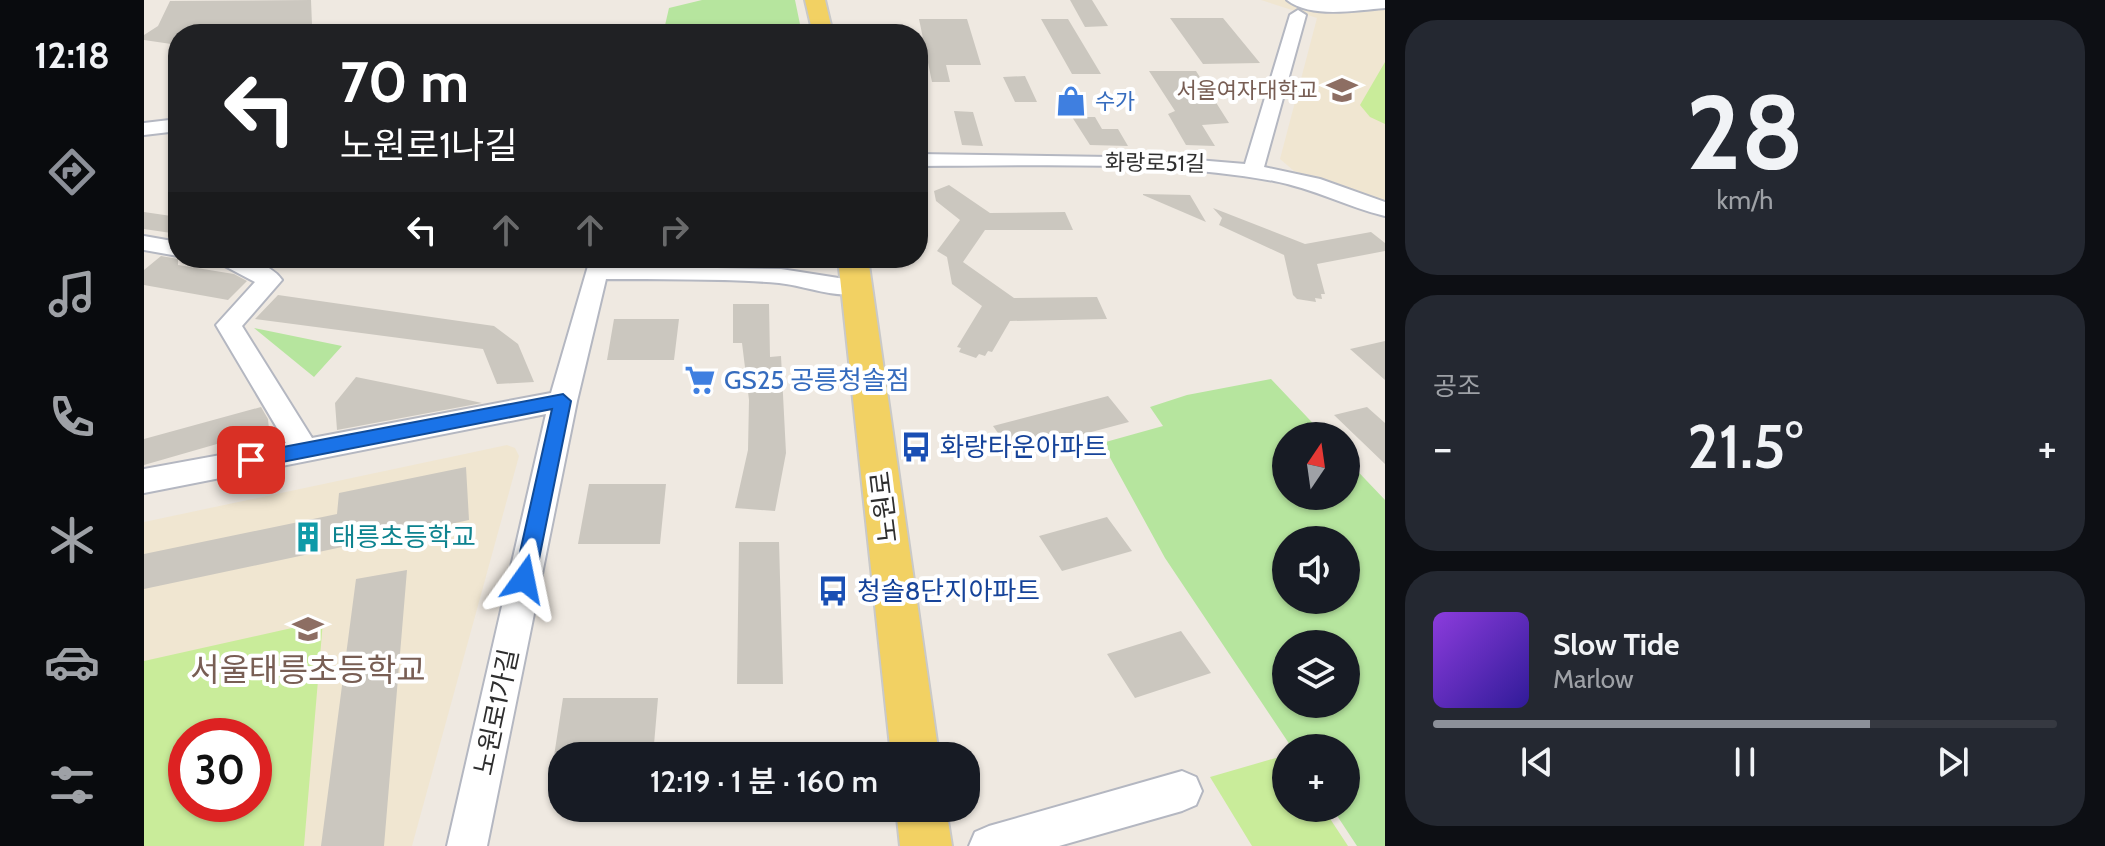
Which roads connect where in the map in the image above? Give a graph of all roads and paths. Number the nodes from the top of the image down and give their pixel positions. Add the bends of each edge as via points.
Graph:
1 (815, 0) edge
2 (1385, 3) edge
3 (1296, 7) edge
4 (821, 24) edge
5 (168, 126) edge
6 (144, 129) edge
7 (928, 160) edge
8 (1253, 169) junction
9 (1385, 210) edge
10 (144, 243) edge
11 (168, 247) edge
12 (247, 268) edge
13 (854, 272) edge
14 (563, 401) junction
15 (305, 450) junction
16 (144, 481) edge
17 (913, 742) edge
18 (1182, 791) dead end
19 (923, 822) edge
20 (467, 846) edge
21 (926, 846) edge
22 (989, 846) edge

1 - 4 main road
2 - 3 street
3 - 8 street
5 - 6 street
7 - 8 street, 화랑로51길 via 1183,163
8 - 9 street, 화랑로51길 via 1348,193
10 - 11 street
12 - 15 street via 270,280 229,325
13 - 14 street, 노원로1가길 via 829,286 781,276 596,271
13 - 17 main road, 노원로
14 - 15 street
14 - 20 street, 노원로1가길
15 - 16 street
18 - 22 street
19 - 21 main road

